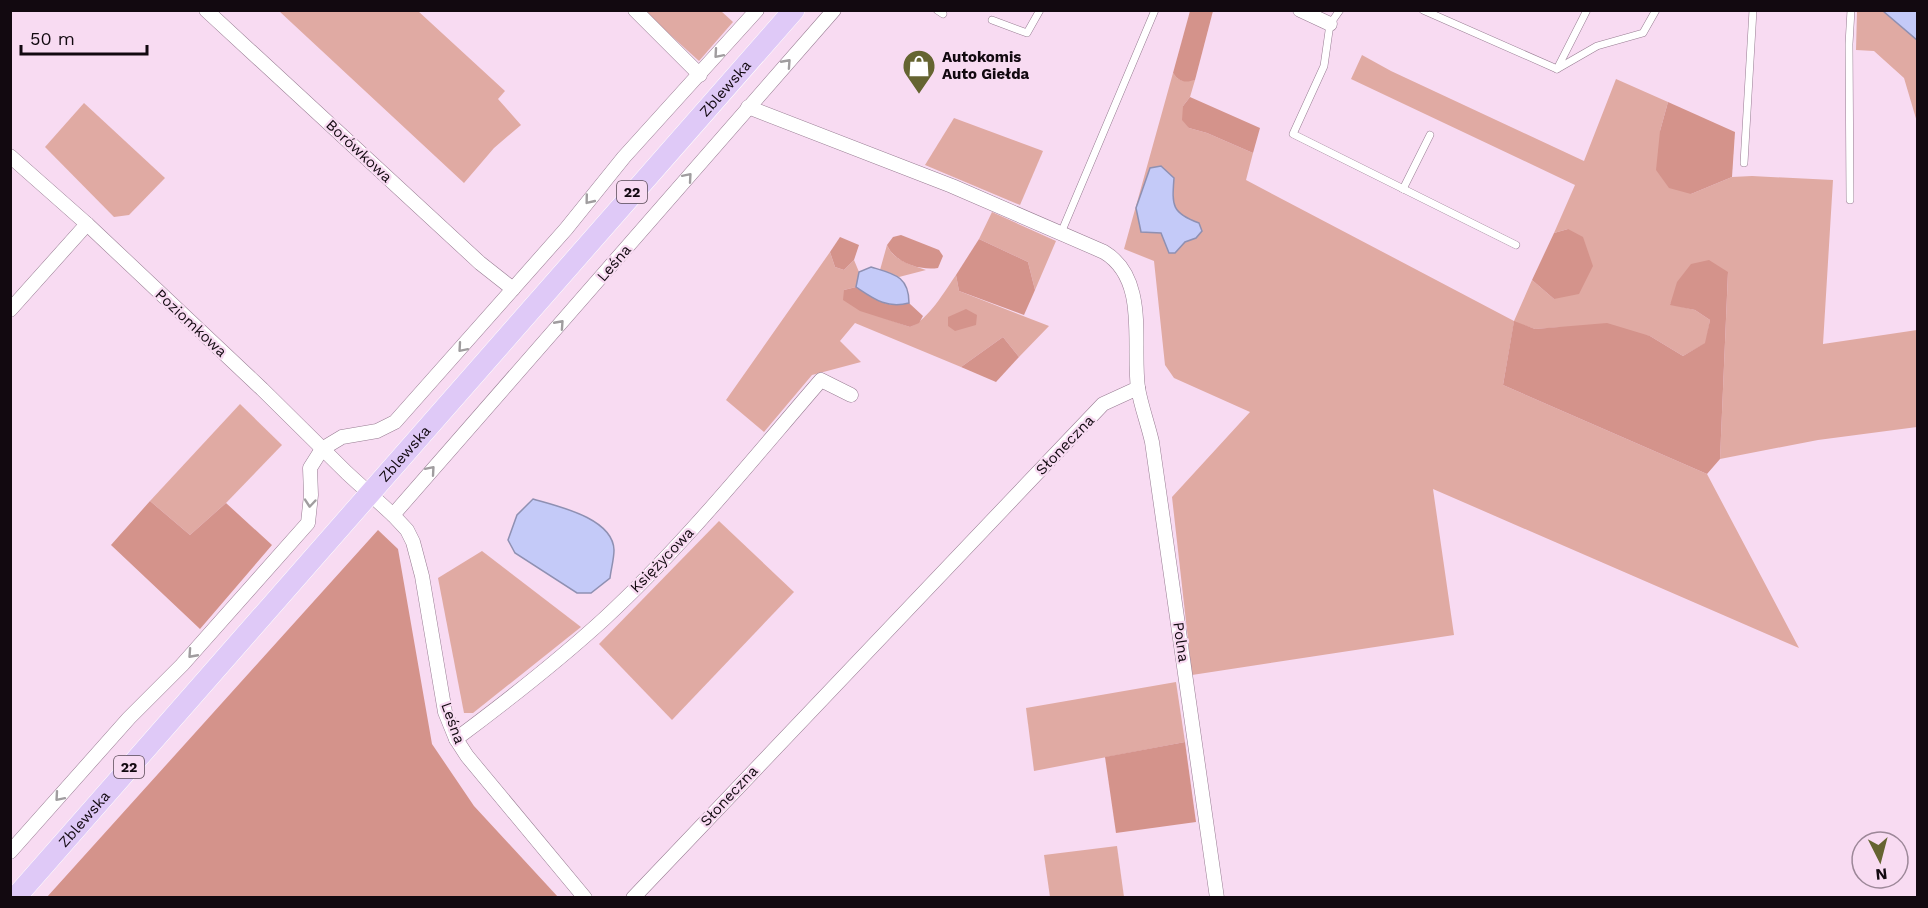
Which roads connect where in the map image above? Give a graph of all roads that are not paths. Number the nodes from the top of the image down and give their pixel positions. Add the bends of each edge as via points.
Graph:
1 (206, 10) edge
2 (635, 10) edge
3 (757, 10) edge
4 (794, 10) edge
5 (834, 10) edge
6 (1040, 10) edge
7 (1155, 10) edge
8 (1300, 10) edge
9 (1340, 10) edge
10 (1423, 10) edge
11 (1587, 10) edge
12 (1656, 10) edge
13 (1753, 10) edge
14 (1851, 10) edge
15 (992, 20) dead end
16 (1330, 24) junction
17 (1557, 69) junction
18 (700, 75) junction
19 (748, 107) junction
20 (1430, 135) dead end
21 (10, 156) edge
22 (1744, 163) dead end
23 (1403, 189) junction
24 (1850, 200) dead end
25 (87, 224) junction
26 (1061, 233) junction
27 (1516, 245) dead end
28 (513, 289) junction
29 (10, 310) edge
30 (1138, 388) junction
31 (851, 394) dead end
32 (322, 449) junction
33 (369, 494) junction
34 (393, 515) junction
35 (456, 739) junction
36 (10, 852) edge
37 (15, 897) edge
38 (585, 897) edge
39 (633, 897) edge
40 (1217, 897) edge

1 - 28 street, Borówkowa
2 - 18 street
3 -> 18 street, Zblewska
4 - 33 main road, Zblewska / 22
19 -> 5 street, Leśna
6 - 15 lane via 1027,33
7 - 26 lane
8 - 16 street
9 - 16 lane
10 - 17 lane
11 - 17 lane
12 - 17 lane via 1643,33 1597,46
13 - 22 lane
14 - 24 lane
16 - 23 lane via 1324,66 1293,134
18 -> 28 street, Zblewska via 624,157
19 - 26 street
34 -> 19 street, Leśna
20 - 23 lane
21 - 25 street, Poziomkowa
23 - 27 lane
25 - 29 street
25 - 32 street, Poziomkowa
26 - 30 street via 1104,252 1124,271 1136,325
28 -> 32 street, Zblewska via 396,422 377,431 342,436
30 - 39 street, Słoneczna via 1103,404
30 - 40 street, Polna via 1152,442
31 - 35 street, Księżycowa via 820,380 687,535 604,619 520,691
32 - 33 street, Poziomkowa
32 -> 36 street via 310,468 308,523
33 - 34 street, Leśna
33 - 37 main road, Zblewska / 22
34 - 35 street, Leśna via 413,542 445,712
35 - 38 street, Leśna via 466,756

